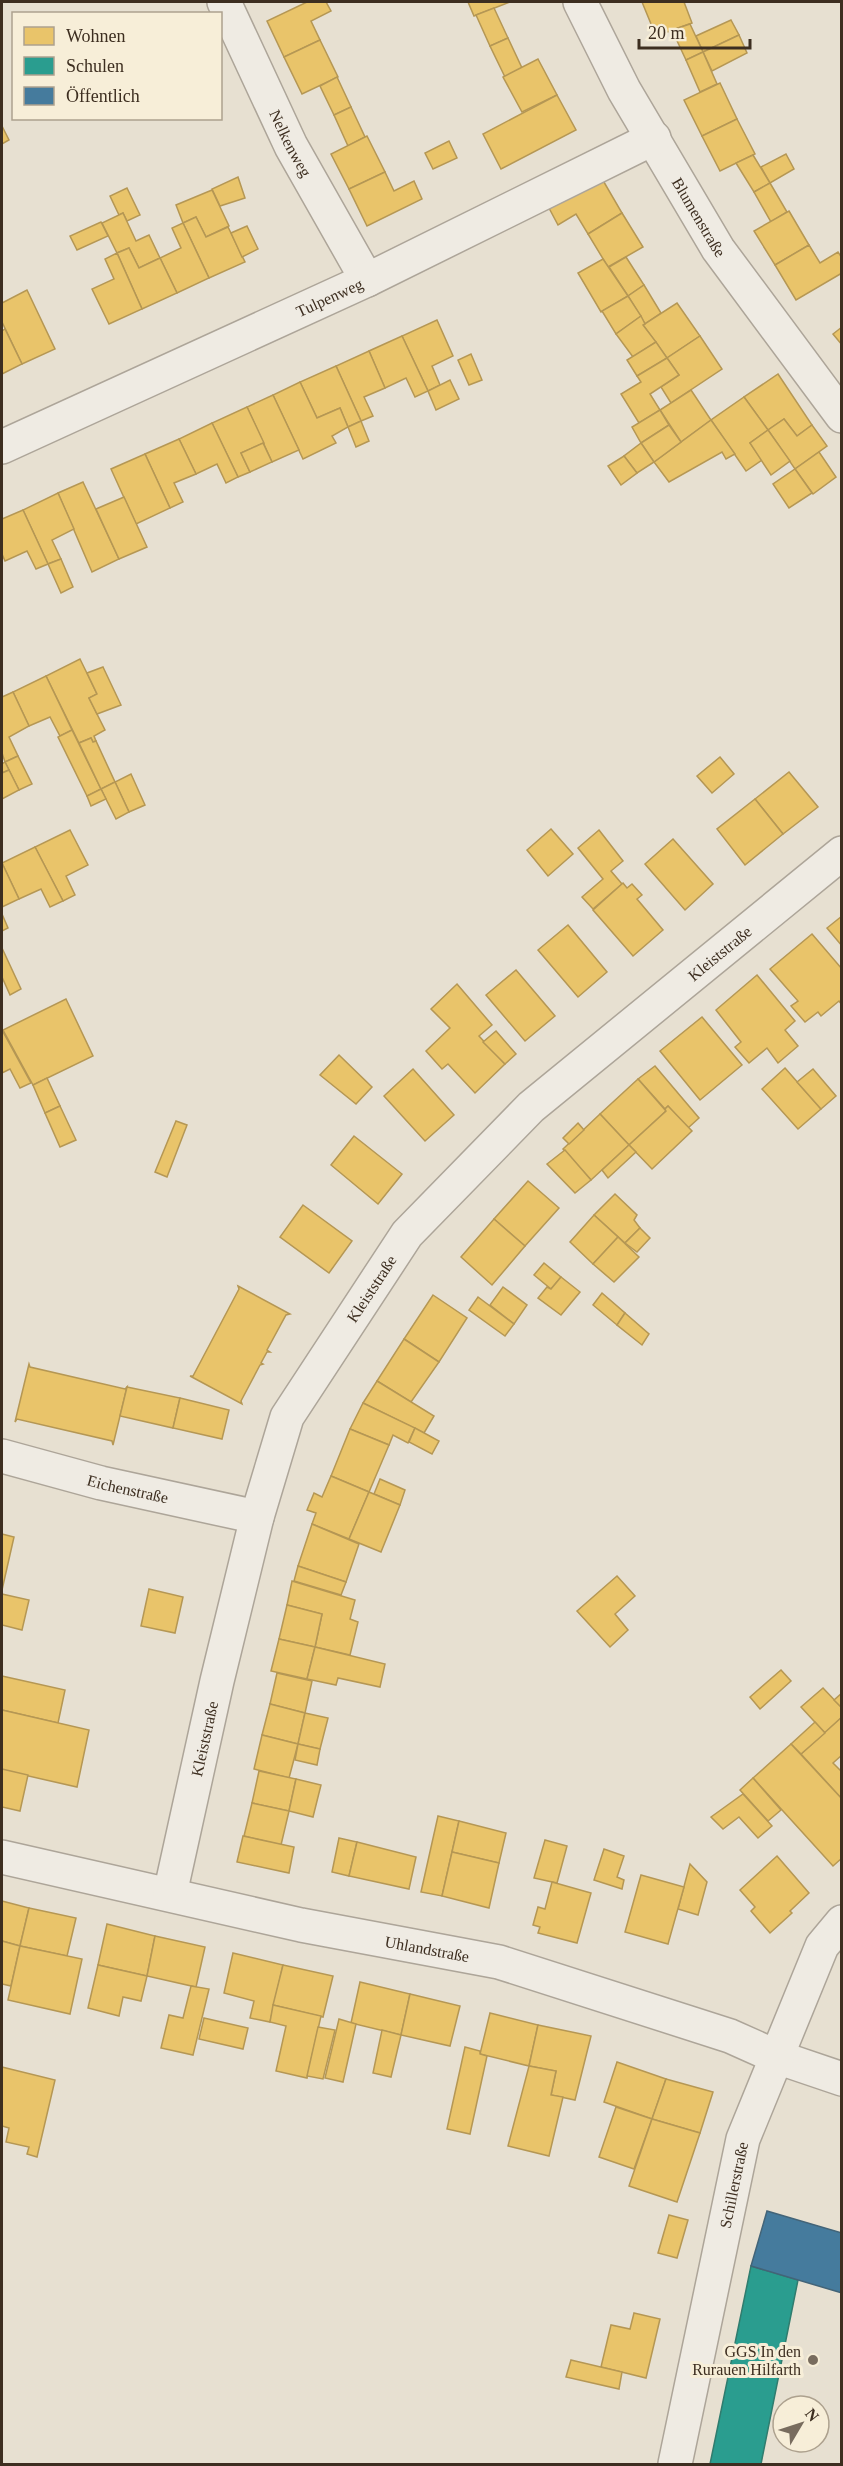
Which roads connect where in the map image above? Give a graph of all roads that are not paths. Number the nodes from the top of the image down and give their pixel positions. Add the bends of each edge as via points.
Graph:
1 (224, 2) edge
2 (580, 2) edge
3 (654, 138) junction
4 (367, 280) junction
5 (842, 416) edge
6 (2, 447) edge
7 (842, 853) edge
8 (2, 1456) edge
9 (257, 1517) junction
10 (2, 1857) edge
11 (170, 1894) junction
12 (842, 1922) edge
13 (777, 2057) junction
14 (842, 2079) edge
15 (675, 2464) edge

1 - 4 street, Nelkenweg via 291,146
2 - 3 street, Blumenstraße via 624,90
3 - 4 street, Tulpenweg
3 - 5 street, Blumenstraße via 718,249
4 - 6 street, Tulpenweg
7 - 9 street, Kleiststraße via 531,1107 407,1234 287,1418
8 - 9 street, Eichenstraße via 101,1483
9 - 11 street, Kleiststraße
10 - 11 street, Uhlandstraße
11 - 13 street, Uhlandstraße via 301,1925 499,1962 730,2036
12 - 13 street, Schillerstraße via 822,1946
13 - 14 street, Uhlandstraße
13 - 15 street, Schillerstraße via 743,2139

